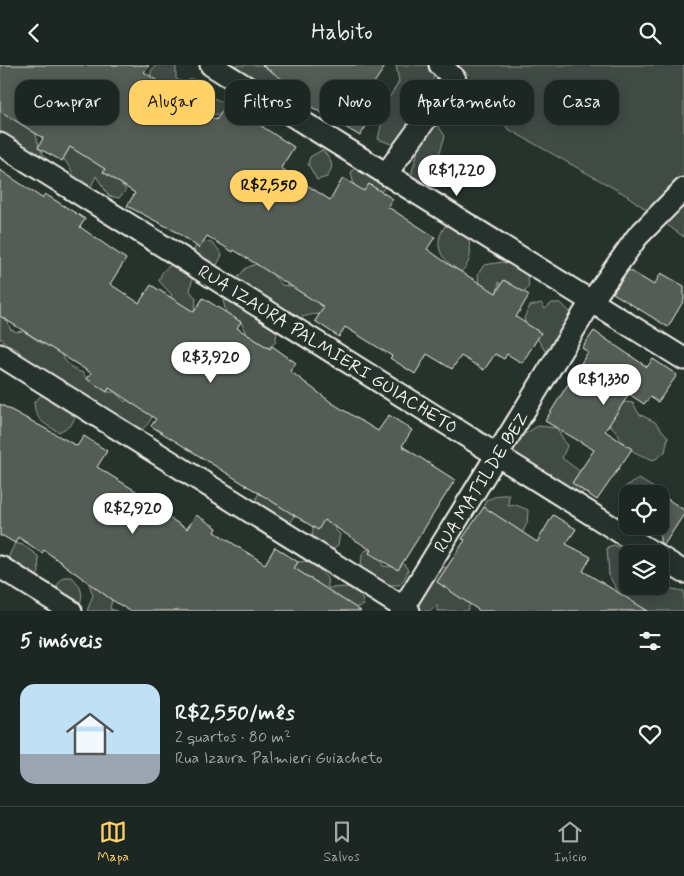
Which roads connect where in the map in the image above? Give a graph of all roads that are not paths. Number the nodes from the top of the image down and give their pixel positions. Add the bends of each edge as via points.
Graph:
1 (211, 65) edge
2 (440, 65) edge
3 (0, 144) edge
4 (386, 174) junction
5 (684, 189) edge
6 (592, 302) junction
7 (0, 355) edge
8 (684, 359) edge
9 (497, 455) junction
10 (641, 545) edge
11 (669, 563) edge
12 (0, 567) edge
13 (684, 572) edge
14 (404, 610) edge
15 (71, 611) edge

1 - 4 street
2 - 4 street via 455,79
3 - 9 street, RUA IZAURA PALMIERI GUIACHETO
4 - 6 street
5 - 6 street, RUA MATILDE BEZ via 637,237
6 - 8 street
6 - 9 street, RUA MATILDE BEZ
7 - 14 street
9 - 10 street, RUA IZAURA PALMIERI GUIACHETO
9 - 14 street, RUA MATILDE BEZ
11 - 13 street
12 - 15 street

